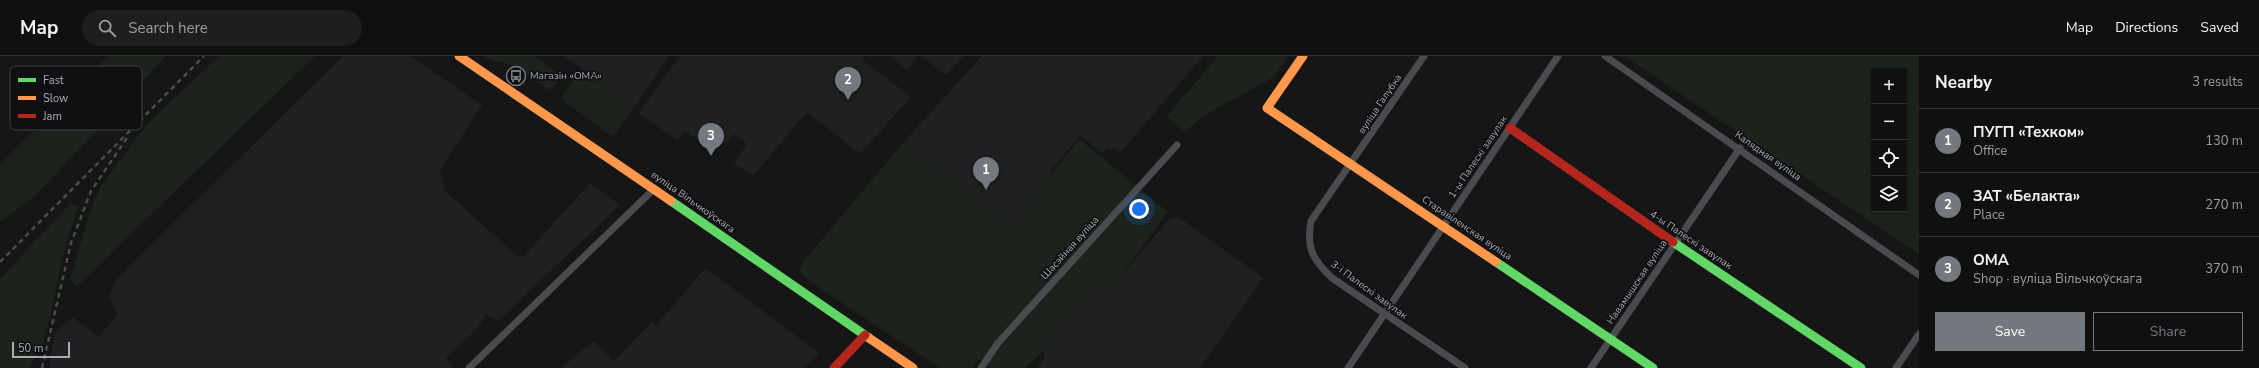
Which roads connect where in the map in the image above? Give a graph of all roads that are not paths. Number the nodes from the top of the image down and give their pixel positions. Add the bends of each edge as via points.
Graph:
1 (459, 56) edge
2 (1303, 56) edge
3 (1424, 56) edge
4 (1558, 56) edge
5 (1605, 56) edge
6 (1510, 128) junction
7 (1177, 145) dead end
8 (1740, 148) junction
9 (1352, 164) junction
10 (654, 188) junction
11 (1443, 226) junction
12 (1675, 243) junction
13 (1919, 275) edge
14 (1384, 314) junction
15 (865, 334) junction
16 (1919, 334) edge
17 (1610, 339) junction
18 (469, 368) edge
19 (834, 368) edge
20 (913, 368) edge
21 (981, 368) edge
22 (1348, 368) edge
23 (1465, 368) edge
24 (1590, 368) edge
25 (1653, 368) edge
26 (1861, 368) edge
27 (1896, 368) edge

1 - 10 street, вуліца Вільчкоўскага
2 - 9 street, Старавіленская вуліца via 1267,108
3 - 9 street, вуліца Галубка
4 - 6 street, 1-ы Палескі завулак
5 - 8 street, Калядная вуліца
6 - 11 street, 1-ы Палескі завулак
6 - 12 street, 4-ы Палескі завулак
7 - 21 street, Шасэйная вуліца via 998,343
8 - 12 street, Навамышская вуліца
8 - 13 street, Калядная вуліца
9 - 11 street, Старавіленская вуліца
9 - 14 street, 3-і Палескі завулак via 1311,221 1308,234 1311,250 1317,264 1332,278
10 - 15 street, вуліца Вільчкоўскага
10 - 18 street
11 - 14 street, 1-ы Палескі завулак
11 - 17 street, Старавіленская вуліца
12 - 17 street, Навамышская вуліца
12 - 26 street, 4-ы Палескі завулак
14 - 22 street, 1-ы Палескі завулак
14 - 23 street, 3-і Палескі завулак
15 - 19 street
15 - 20 street, вуліца Вільчкоўскага
16 - 27 street
17 - 24 street, Навамышская вуліца
17 - 25 street, Старавіленская вуліца

